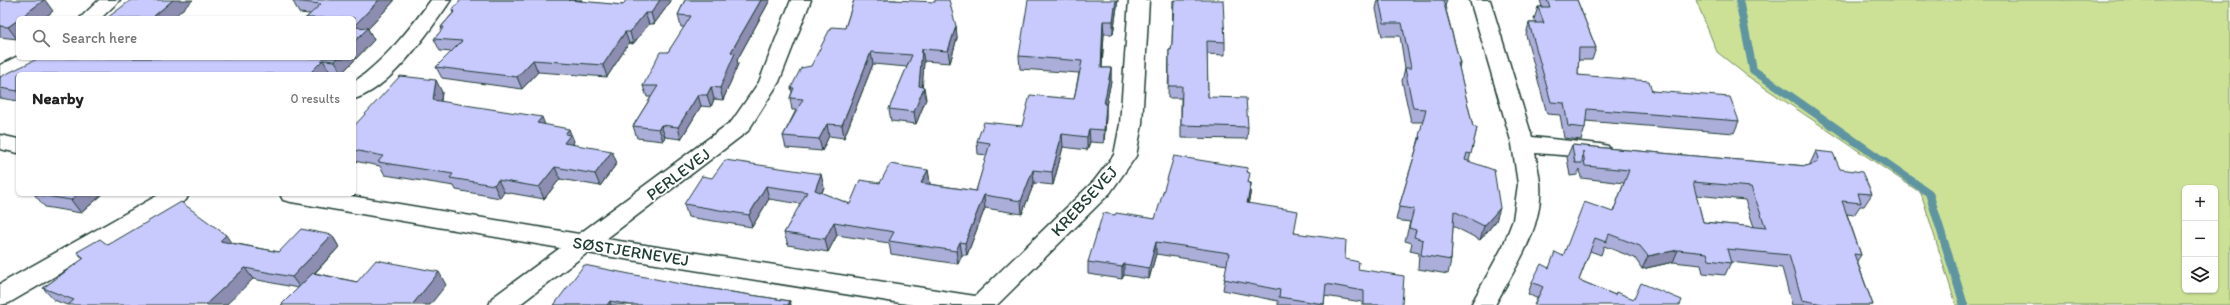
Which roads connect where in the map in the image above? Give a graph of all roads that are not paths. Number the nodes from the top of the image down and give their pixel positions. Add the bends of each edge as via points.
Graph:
1 (110, 0) edge
2 (441, 0) edge
3 (802, 0) edge
4 (1138, 0) edge
5 (1480, 0) edge
6 (92, 16) edge
7 (26, 60) edge
8 (0, 73) edge
9 (356, 91) edge
10 (0, 142) edge
11 (1523, 144) junction
12 (16, 146) edge
13 (1618, 153) edge
14 (175, 196) edge
15 (303, 196) edge
16 (585, 244) junction
17 (0, 296) edge
18 (501, 305) edge
19 (973, 305) edge
20 (982, 305) edge
21 (1483, 305) edge

1 - 6 street
2 - 9 street via 408,45 382,72
3 - 16 street, PERLEVEJ via 769,84 757,106 740,126
4 - 20 street, KREBSEVEJ via 1131,124 1125,156 1102,187
5 - 11 street
7 - 8 street
10 - 12 street
11 - 13 street
11 - 21 street via 1529,184 1525,220 1515,246
14 - 17 street
15 - 16 street, SØSTJERNEVEJ
16 - 18 street, PERLEVEJ
16 - 19 street, SØSTJERNEVEJ

